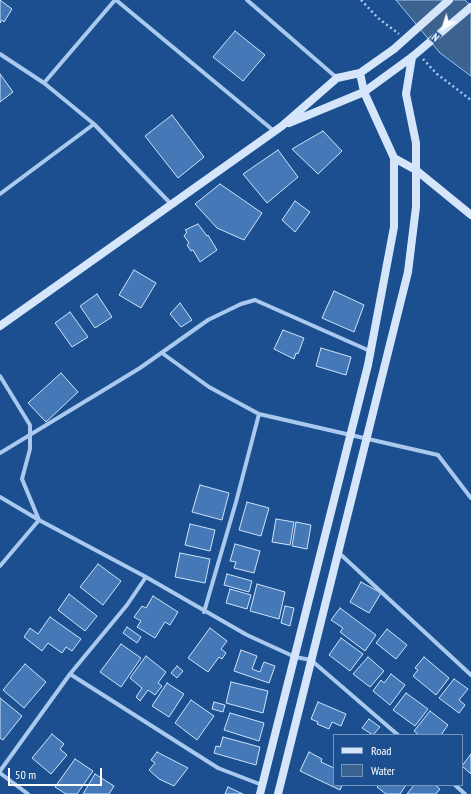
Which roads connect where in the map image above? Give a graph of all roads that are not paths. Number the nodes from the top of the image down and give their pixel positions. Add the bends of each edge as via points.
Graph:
1 (115, 0) edge
2 (247, 0) edge
3 (449, 0) edge
4 (471, 7) edge
5 (0, 54) edge
6 (417, 57) junction
7 (360, 73) junction
8 (337, 78) junction
9 (44, 83) junction
10 (364, 92) junction
11 (94, 124) junction
12 (282, 126) junction
13 (274, 131) junction
14 (394, 158) junction
15 (416, 170) junction
16 (0, 194) edge
17 (172, 204) junction
18 (471, 216) edge
19 (0, 326) edge
20 (370, 351) junction
21 (162, 353) junction
22 (0, 376) edge
23 (259, 414) junction
24 (30, 436) junction
25 (350, 436) junction
26 (366, 438) junction
27 (0, 453) edge
28 (0, 497) edge
29 (471, 498) edge
30 (39, 520) junction
31 (338, 552) junction
32 (0, 566) edge
33 (146, 577) junction
34 (204, 612) junction
35 (295, 656) junction
36 (311, 660) junction
37 (70, 674) junction
38 (471, 675) edge
39 (397, 734) edge
40 (0, 772) edge
41 (262, 785) junction
42 (456, 786) edge
43 (28, 794) edge
44 (260, 794) edge
45 (278, 794) edge
46 (465, 794) edge

1 - 9 street
1 - 13 street
2 - 8 street
3 - 7 street, bridge via 394,49
4 - 6 street, bridge
5 - 9 street
6 - 10 street
6 - 15 street via 406,94 416,143
7 - 8 street
7 - 10 street
8 - 12 street
9 - 11 street
10 - 12 street
10 - 14 street
11 - 16 street
11 - 17 street
12 - 13 street
13 - 17 street
14 - 15 street
14 - 20 street via 394,227
15 - 18 street
15 - 26 street via 416,207 408,272
17 - 19 street
20 - 21 street via 255,300 240,304 208,320
20 - 25 street
21 - 23 street via 209,387
21 - 24 street
22 - 24 street via 30,425
23 - 25 street
23 - 34 street
24 - 27 street
24 - 30 street via 30,449 22,479
25 - 26 street
25 - 35 street
26 - 29 street via 438,455
26 - 31 street
28 - 30 street
30 - 32 street
30 - 33 street
31 - 36 street
31 - 38 street
33 - 34 street
33 - 37 street via 127,605
34 - 35 street
35 - 36 street
35 - 41 street
36 - 39 street
36 - 45 street
37 - 40 street
37 - 41 street via 218,768
40 - 43 street
41 - 44 street
42 - 46 street

